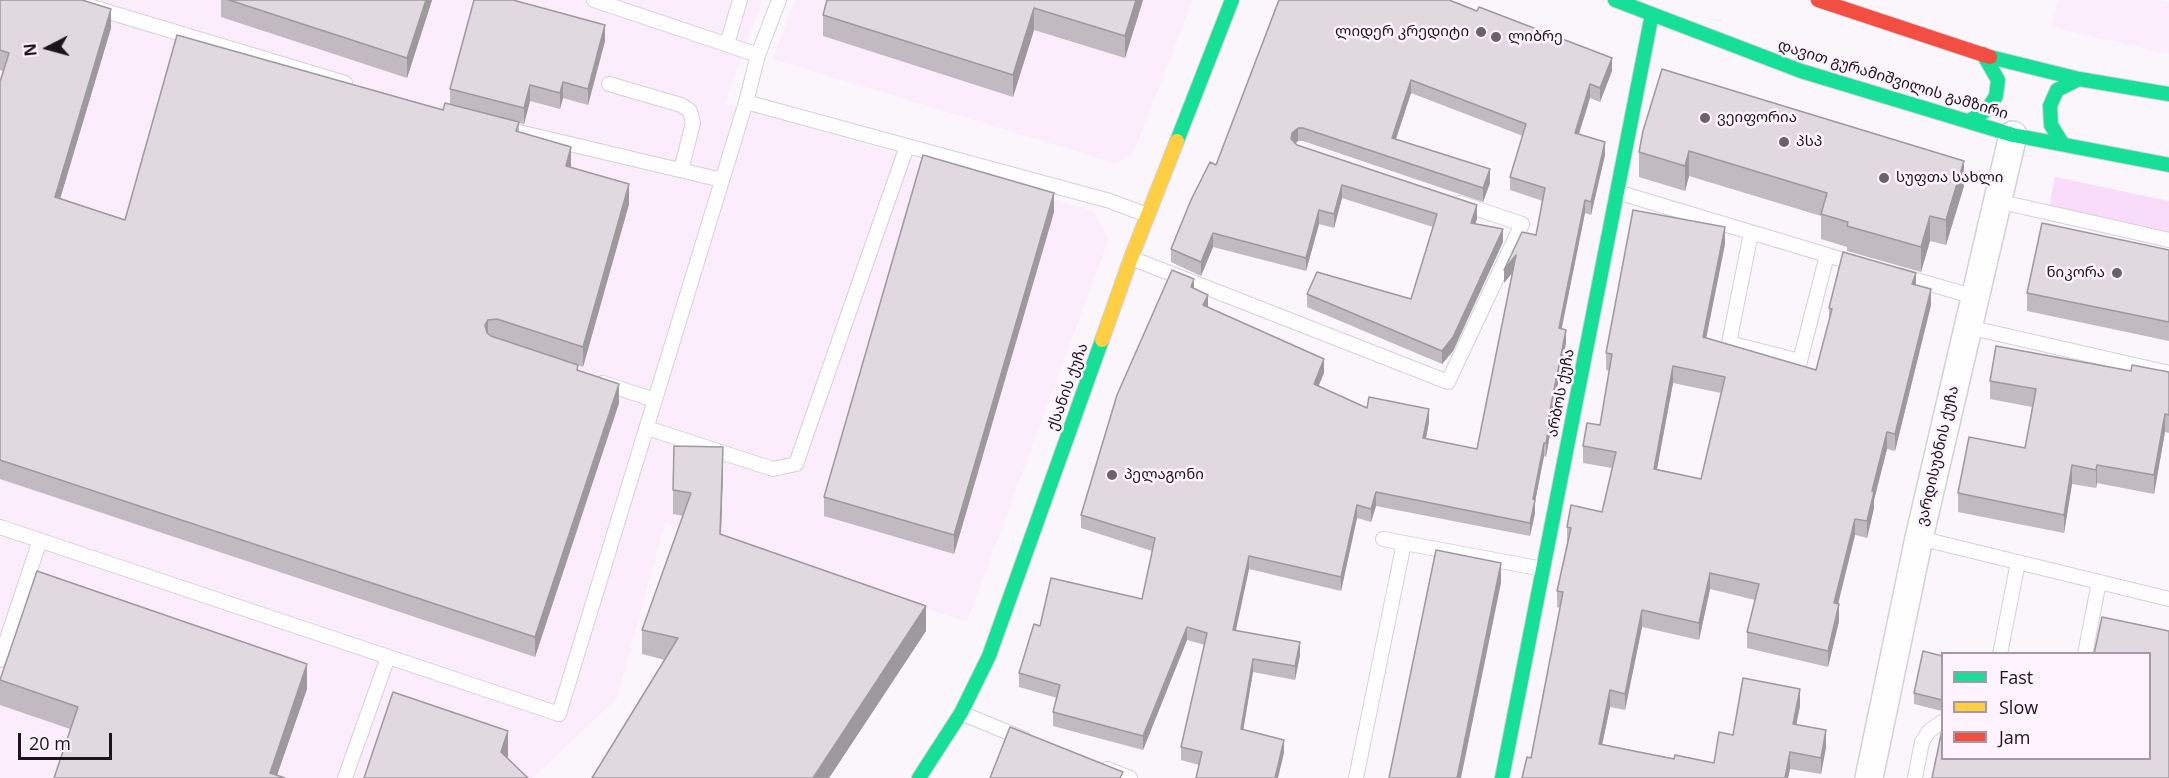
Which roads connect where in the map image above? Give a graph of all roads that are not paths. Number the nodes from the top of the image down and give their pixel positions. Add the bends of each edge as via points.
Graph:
1 (69, 0) edge
2 (594, 0) edge
3 (740, 0) edge
4 (779, 0) edge
5 (1232, 0) edge
6 (1615, 0) edge
7 (1818, 0) edge
8 (632, 6) edge
9 (1652, 14) junction
10 (727, 44) junction
11 (1983, 54) junction
12 (758, 55) junction
13 (2079, 79) junction
14 (609, 84) dead end
15 (357, 86) edge
16 (2169, 94) edge
17 (746, 102) junction
18 (1969, 121) junction
19 (503, 128) edge
20 (2013, 135) junction
21 (2062, 143) junction
22 (907, 146) junction
23 (2169, 165) edge
24 (681, 170) junction
25 (722, 180) junction
26 (1617, 192) junction
27 (1444, 198) edge
28 (1997, 201) junction
29 (1147, 215) junction
30 (1751, 233) junction
31 (2169, 240) edge
32 (1827, 255) junction
33 (1131, 258) junction
34 (1975, 297) junction
35 (1968, 327) junction
36 (2169, 374) edge
37 (591, 379) edge
38 (655, 400) junction
39 (647, 428) junction
40 (0, 527) edge
41 (1919, 538) junction
42 (1383, 539) dead end
43 (40, 540) junction
44 (1404, 543) junction
45 (2018, 562) junction
46 (1543, 568) junction
47 (2099, 582) junction
48 (2169, 599) edge
49 (2000, 652) edge
50 (2085, 652) edge
51 (388, 657) junction
52 (0, 660) edge
53 (961, 712) junction
54 (1941, 723) edge
55 (1041, 745) edge
56 (1097, 766) edge
57 (345, 778) edge
58 (919, 778) edge
59 (1130, 778) edge
60 (1356, 778) edge
61 (1502, 778) edge
62 (1869, 778) edge
63 (1915, 778) edge

1 - 15 lane
2 - 8 lane
3 - 10 lane
4 - 12 lane
5 - 29 main road, ქსანის ქუჩა
6 - 9 main road, დავით გურამიშვილის გამზირი
7 - 11 main road
8 - 10 lane
9 - 18 main road, დავით გურამიშვილის გამზირი via 1801,71
9 - 26 main road, არბოს ქუჩა
10 - 12 lane
11 - 13 main road
11 - 18 main road via 1998,80 1996,96 1987,110
12 - 17 lane
13 - 16 main road
13 - 21 main road via 2057,90 2050,106 2051,125
14 - 24 lane via 690,111 693,123
17 - 22 lane
17 - 25 lane
18 - 20 main road, დავით გურამიშვილის გამზირი
19 - 24 lane
20 - 21 main road, დავით გურამიშვილის გამზირი
20 - 28 street, ვარდისუბნის ქუჩა
21 - 23 main road, დავით გურამიშვილის გამზირი
22 - 29 lane via 1110,201
22 - 39 lane via 796,464 773,469
24 - 25 lane
25 - 38 lane
26 - 30 lane
26 - 46 main road, არბოს ქუჩა
27 - 33 lane via 1522,224 1448,382
28 - 31 lane
28 - 34 street, ვარდისუბნის ქუჩა
29 - 33 main road, ქსანის ქუჩა
30 - 32 lane
30 - 32 lane via 1729,343 1800,361
32 - 34 lane
33 - 53 main road, ქსანის ქუჩა via 989,656
34 - 35 street, ვარდისუბნის ქუჩა
35 - 36 lane
35 - 41 street, ვარდისუბნის ქუჩა
37 - 38 lane
38 - 39 lane
39 - 51 lane via 559,714
40 - 43 lane
41 - 45 lane
41 - 62 street, ვარდისუბნის ქუჩა
42 - 44 lane
43 - 51 lane
43 - 52 lane
44 - 46 lane
44 - 60 lane
45 - 47 lane
45 - 49 lane
46 - 61 main road, არბოს ქუჩა
47 - 48 lane
47 - 50 lane
51 - 57 lane
53 - 55 lane
53 - 58 main road, ქსანის ქუჩა
54 - 63 lane via 1922,742
56 - 59 lane

